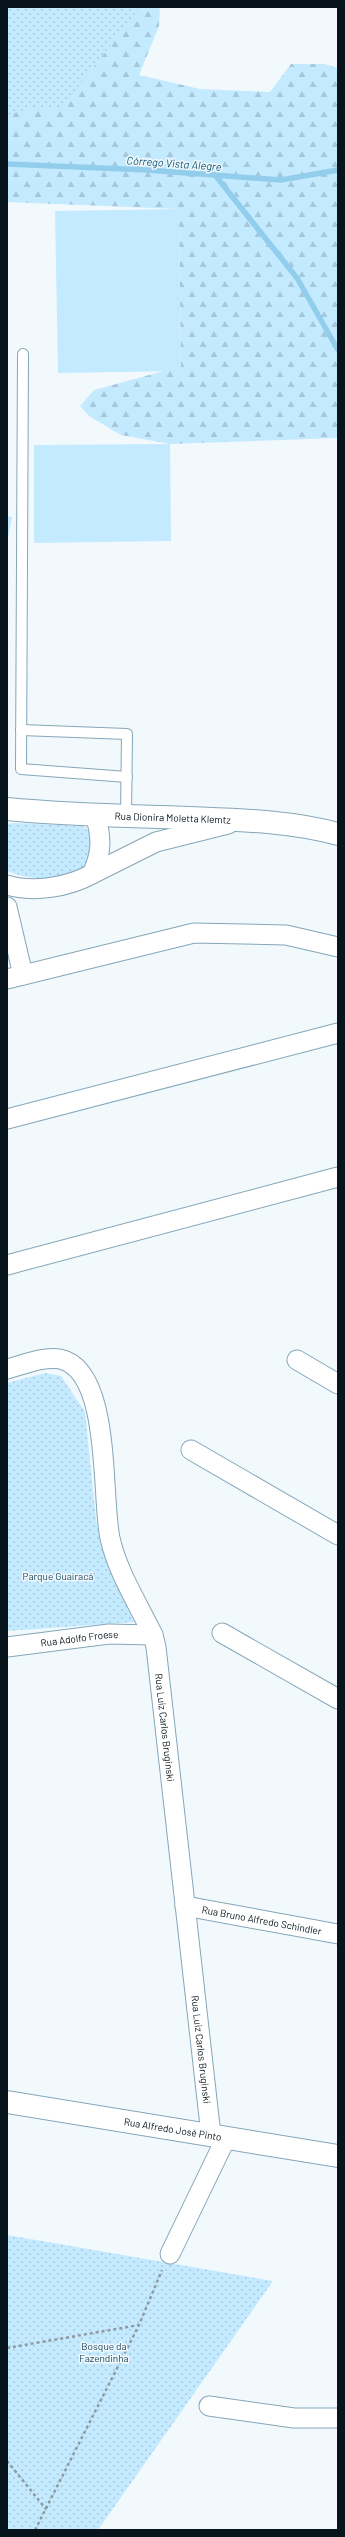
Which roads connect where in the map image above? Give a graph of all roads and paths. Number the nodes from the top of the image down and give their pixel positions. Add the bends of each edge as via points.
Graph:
1 (23, 354) dead end
2 (21, 730) junction
3 (127, 777) junction
4 (7, 809) edge
5 (95, 815) junction
6 (126, 816) junction
7 (245, 820) junction
8 (338, 834) edge
9 (92, 874) junction
10 (7, 885) edge
11 (7, 907) edge
12 (338, 947) edge
13 (15, 977) edge
14 (338, 1033) edge
15 (7, 1119) edge
16 (338, 1177) edge
17 (7, 1265) edge
18 (297, 1360) dead end
19 (7, 1369) edge
20 (338, 1384) edge
21 (191, 1450) dead end
22 (338, 1535) edge
23 (222, 1633) dead end
24 (153, 1635) junction
25 (7, 1647) edge
26 (338, 1699) edge
27 (185, 1906) junction
28 (338, 1934) edge
29 (7, 2102) edge
30 (218, 2137) junction
31 (338, 2156) edge
32 (170, 2254) joint
33 (139, 2325) junction
34 (7, 2348) edge
35 (209, 2406) dead end
36 (338, 2418) edge
37 (7, 2460) edge
38 (46, 2509) junction
39 (35, 2530) edge

1 - 2 lane
2 - 3 lane via 21,770
2 - 3 lane via 127,734
3 - 6 lane
4 - 5 main road, Rua Dionira Moletta Klemtz
5 - 6 main road, Rua Dionira Moletta Klemtz
5 - 9 street via 101,845 99,860
6 - 7 main road, Rua Dionira Moletta Klemtz
7 - 8 main road, Rua Dionira Moletta Klemtz
7 - 9 street via 156,842
9 - 10 street via 66,885
11 - 13 street
12 - 13 street via 286,935 194,933
14 - 15 street
16 - 17 street
18 - 20 street
19 - 24 street, Rua Luiz Carlos Bruginski via 45,1359 62,1360 84,1378 93,1396 101,1433 104,1497 110,1539 116,1558
21 - 22 street
23 - 26 street
24 - 25 street, Rua Adolfo Froese via 108,1634
24 - 27 street, Rua Luiz Carlos Bruginski
27 - 28 street, Rua Bruno Alfredo Schindler
27 - 30 street, Rua Luiz Carlos Bruginski
29 - 30 main road, Rua Alfredo José Pinto
30 - 31 main road, Rua Alfredo José Pinto
30 - 32 street
32 - 33 path
33 - 34 path
33 - 38 path
35 - 36 street via 294,2418
37 - 38 path
38 - 39 path

